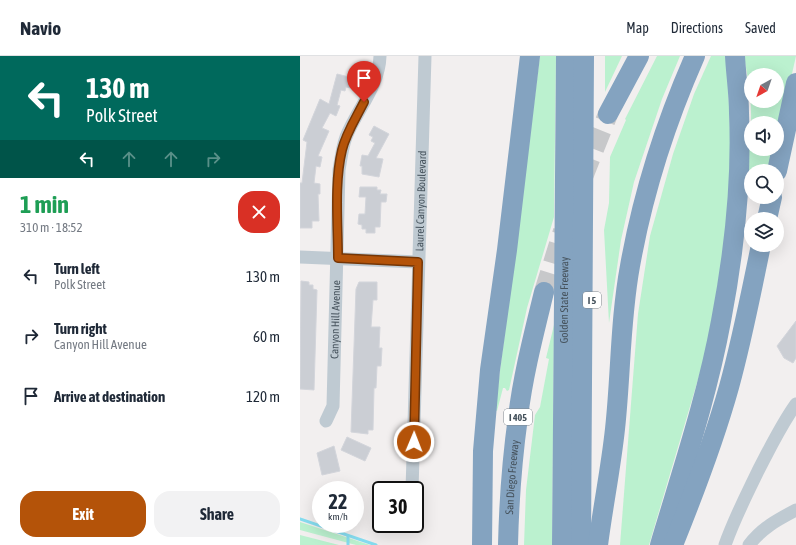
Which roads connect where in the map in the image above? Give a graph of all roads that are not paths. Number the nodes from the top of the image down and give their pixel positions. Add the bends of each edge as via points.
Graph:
1 (380, 56) edge
2 (425, 56) edge
3 (530, 56) edge
4 (566, 56) edge
5 (584, 56) edge
6 (594, 56) edge
7 (639, 56) edge
8 (651, 56) edge
9 (695, 56) edge
10 (735, 56) edge
11 (796, 83) edge
12 (779, 164) edge
13 (760, 252) edge
14 (300, 257) edge
15 (338, 258) junction
16 (418, 262) junction
17 (564, 267) junction
18 (544, 292) tunnel mouth
19 (796, 404) edge
20 (326, 421) dead end
21 (412, 481) edge
22 (796, 510) edge
23 (482, 545) edge
24 (508, 545) edge
25 (562, 545) edge
26 (574, 545) edge
27 (581, 545) edge
28 (592, 545) edge
29 (598, 545) edge
30 (660, 545) edge
31 (673, 545) edge
32 (725, 545) edge
33 (749, 545) edge

1 - 15 street, Canyon Hill Avenue via 373,86 347,135 342,150 339,170
2 - 16 street, Laurel Canyon Boulevard
3 - 23 highway via 490,370 483,451
4 - 17 highway, Golden State Freeway
5 - 27 highway
6 - 28 highway, I 5
7 - 8 highway via 611,108 630,96
9 - 29 highway via 662,140 637,229 624,308 615,429
10 - 30 highway via 740,114 732,259 721,322 701,407
11 - 12 highway
13 - 31 highway via 746,322 729,388
14 - 15 street
15 - 16 street
15 - 20 street, Canyon Hill Avenue via 333,406
16 - 21 street, Laurel Canyon Boulevard
17 - 25 highway, Golden State Freeway
17 - 26 highway via 576,286
18 - 24 highway, San Diego Freeway / I 405 via 518,416 510,486
19 - 32 street via 761,466 733,522
22 - 33 street via 769,524

